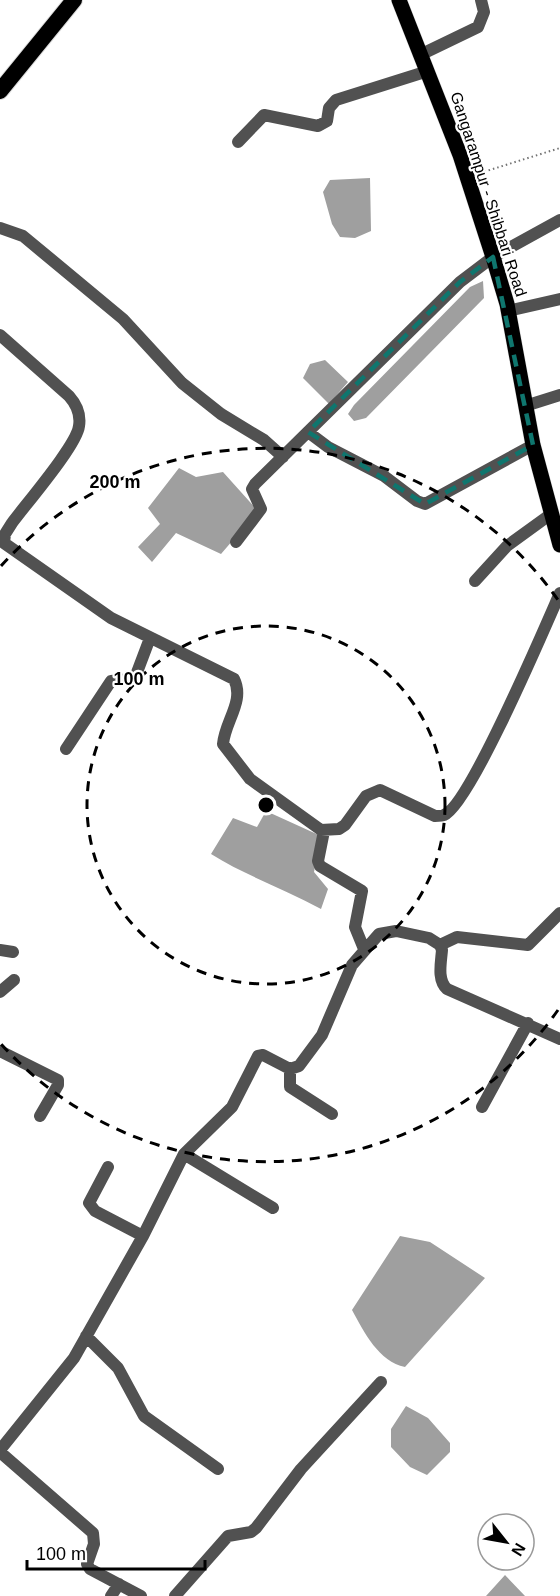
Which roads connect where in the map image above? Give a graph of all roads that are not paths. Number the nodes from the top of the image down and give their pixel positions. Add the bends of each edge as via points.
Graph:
1 (60, 0) edge
2 (74, 0) edge
3 (399, 0) edge
4 (482, 0) edge
5 (422, 54) junction
6 (428, 71) junction
7 (0, 76) edge
8 (0, 91) edge
9 (238, 142) dead end
10 (560, 220) edge
11 (0, 228) edge
12 (493, 257) junction
13 (560, 299) edge
14 (508, 311) junction
15 (0, 335) edge
16 (560, 395) edge
17 (525, 406) junction
18 (308, 432) junction
19 (533, 445) junction
20 (283, 457) junction
21 (551, 514) junction
22 (3, 532) edge
23 (237, 543) dead end
24 (560, 545) edge
25 (475, 581) dead end
26 (560, 593) edge
27 (150, 638) junction
28 (66, 749) dead end
29 (324, 831) junction
30 (560, 913) edge
31 (440, 945) junction
32 (364, 949) junction
33 (14, 980) dead end
34 (0, 992) edge
35 (528, 1023) junction
36 (560, 1039) edge
37 (0, 1051) edge
38 (290, 1069) junction
39 (482, 1107) dead end
40 (332, 1114) dead end
41 (40, 1116) dead end
42 (183, 1154) junction
43 (108, 1167) dead end
44 (273, 1208) dead end
45 (143, 1236) junction
46 (86, 1336) junction
47 (381, 1382) dead end
48 (0, 1451) edge
49 (218, 1469) dead end
50 (119, 1584) junction
51 (111, 1596) edge
52 (141, 1596) edge
53 (175, 1596) edge

1 - 7 highway
2 - 8 highway
3 - 5 main road, Gangarampur - Shibbari Road
4 - 5 street via 484,12 478,27
5 - 6 main road, Gangarampur - Shibbari Road
6 - 9 street via 336,100 329,108 327,121 318,126 264,115
6 - 12 main road, Gangarampur - Shibbari Road
10 - 12 street
11 - 20 street via 23,236 123,319 182,383
12 - 14 main road, Gangarampur - Shibbari Road
12 - 18 street via 460,282
13 - 14 street
14 - 17 main road, Gangarampur - Shibbari Road
15 - 22 street via 69,396 80,417 75,438
16 - 17 street
17 - 19 main road, Gangarampur - Shibbari Road
18 - 19 street via 425,504
18 - 20 street
19 - 21 main road, Gangarampur - Shibbari Road
20 - 23 street via 252,489 261,509
21 - 24 main road, Gangarampur - Shibbari Road
21 - 25 street via 507,546
22 - 27 street via 4,543 11,550 111,618
26 - 29 street via 487,753 453,808 445,815 435,816 388,792 372,791 345,825
27 - 28 street via 136,675 111,681
27 - 29 street via 234,679 238,697 224,735 229,753 250,779 313,827
29 - 32 street via 320,866 362,891 355,927
30 - 31 street via 528,945 463,937
31 - 32 street via 429,938 387,931
31 - 35 street via 442,984 447,989
32 - 38 street via 352,965 322,1035 299,1066
33 - 34 street
35 - 36 street
35 - 39 street
37 - 41 street via 58,1080
38 - 40 street via 290,1087
38 - 42 street via 263,1054 258,1056 231,1107
42 - 44 street
42 - 45 street
43 - 45 street via 89,1203 95,1211
45 - 46 street
46 - 48 street via 70,1363
46 - 49 street via 118,1368 144,1416
47 - 53 street via 300,1469 256,1528 228,1536
48 - 50 street via 93,1533 94,1544 87,1564 95,1573
50 - 51 street
50 - 52 street

